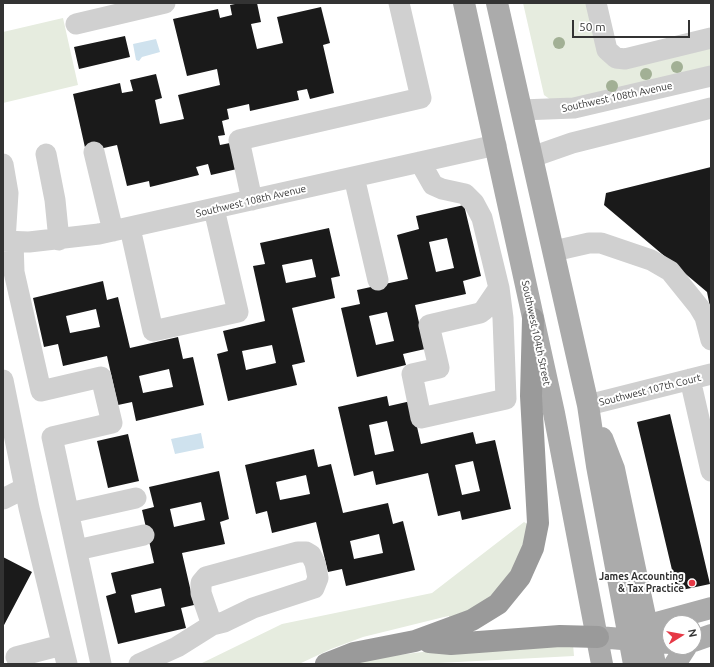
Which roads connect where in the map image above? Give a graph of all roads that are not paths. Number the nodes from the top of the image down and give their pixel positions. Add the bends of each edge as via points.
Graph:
1 (165, 3) edge
2 (399, 3) edge
3 (464, 3) edge
4 (497, 3) edge
5 (596, 3) edge
6 (76, 24) dead end
7 (711, 38) edge
8 (711, 76) edge
9 (711, 108) edge
10 (521, 110) junction
11 (496, 145) junction
12 (94, 152) dead end
13 (46, 154) dead end
14 (532, 157) junction
15 (420, 162) junction
16 (3, 164) edge
17 (354, 177) junction
18 (252, 200) junction
19 (214, 209) junction
20 (122, 229) junction
21 (59, 240) junction
22 (7, 241) edge
23 (554, 251) junction
24 (378, 280) dead end
25 (499, 288) junction
26 (533, 319) junction
27 (711, 340) edge
28 (711, 374) edge
29 (690, 379) junction
30 (3, 380) edge
31 (588, 405) junction
32 (711, 470) edge
33 (25, 488) junction
34 (136, 498) dead end
35 (3, 499) edge
36 (69, 513) junction
37 (144, 535) dead end
38 (77, 550) junction
39 (711, 608) edge
40 (212, 625) junction
41 (645, 636) edge
42 (598, 637) junction
43 (415, 641) junction
44 (64, 655) edge
45 (681, 655) edge
46 (16, 657) dead end
47 (101, 664) edge
48 (139, 664) edge
49 (326, 664) edge
50 (602, 664) edge
51 (634, 664) edge
52 (655, 664) edge
53 (675, 664) edge

1 - 6 street
2 - 18 street via 421,98 239,140
3 - 11 main road, Southwest 104th Street
4 - 10 main road
5 - 7 street via 607,50 616,58 625,59
8 - 10 street, Southwest 108th Avenue via 574,108
9 - 14 street via 572,142
10 - 14 main road
11 - 15 street, Southwest 108th Avenue
11 - 26 main road, Southwest 104th Street
12 - 20 street
13 - 21 street via 56,200
14 - 23 main road
15 - 17 street, Southwest 108th Avenue
15 - 25 street via 433,185 465,194 477,208 486,232
16 - 22 street via 8,193
17 - 18 street, Southwest 108th Avenue
17 - 24 street
18 - 19 street, Southwest 108th Avenue
19 - 20 street, Southwest 108th Avenue
19 - 20 street via 238,312 153,331 143,288
20 - 21 street, Southwest 108th Avenue
21 - 22 street, Southwest 108th Avenue
22 - 36 street via 41,391 101,377 112,423 52,437
23 - 27 street via 594,242 651,260 670,271 699,307 705,317
23 - 31 main road
25 - 25 street via 503,318 506,399 421,418 412,374 438,368 429,325 480,313
26 - 42 main road, Southwest 104th Street
26 - 43 highway via 531,396 538,523 529,559 513,588 493,608 472,620
28 - 29 street, Southwest 107th Court
29 - 31 street, Southwest 107th Court
29 - 32 street
30 - 33 street
31 - 41 main road via 597,466
33 - 35 street
33 - 44 street
34 - 36 street
36 - 38 street
37 - 38 street
38 - 47 street
39 - 41 main road
40 - 40 street via 314,588 318,578 312,555 298,552 206,577 201,583 200,593
40 - 48 street via 177,647
41 - 42 main road
41 - 51 main road
41 - 52 main road
42 - 43 highway via 560,636 451,644
42 - 50 main road, Southwest 104th Street
43 - 49 highway via 354,653
44 - 46 street
45 - 53 main road

